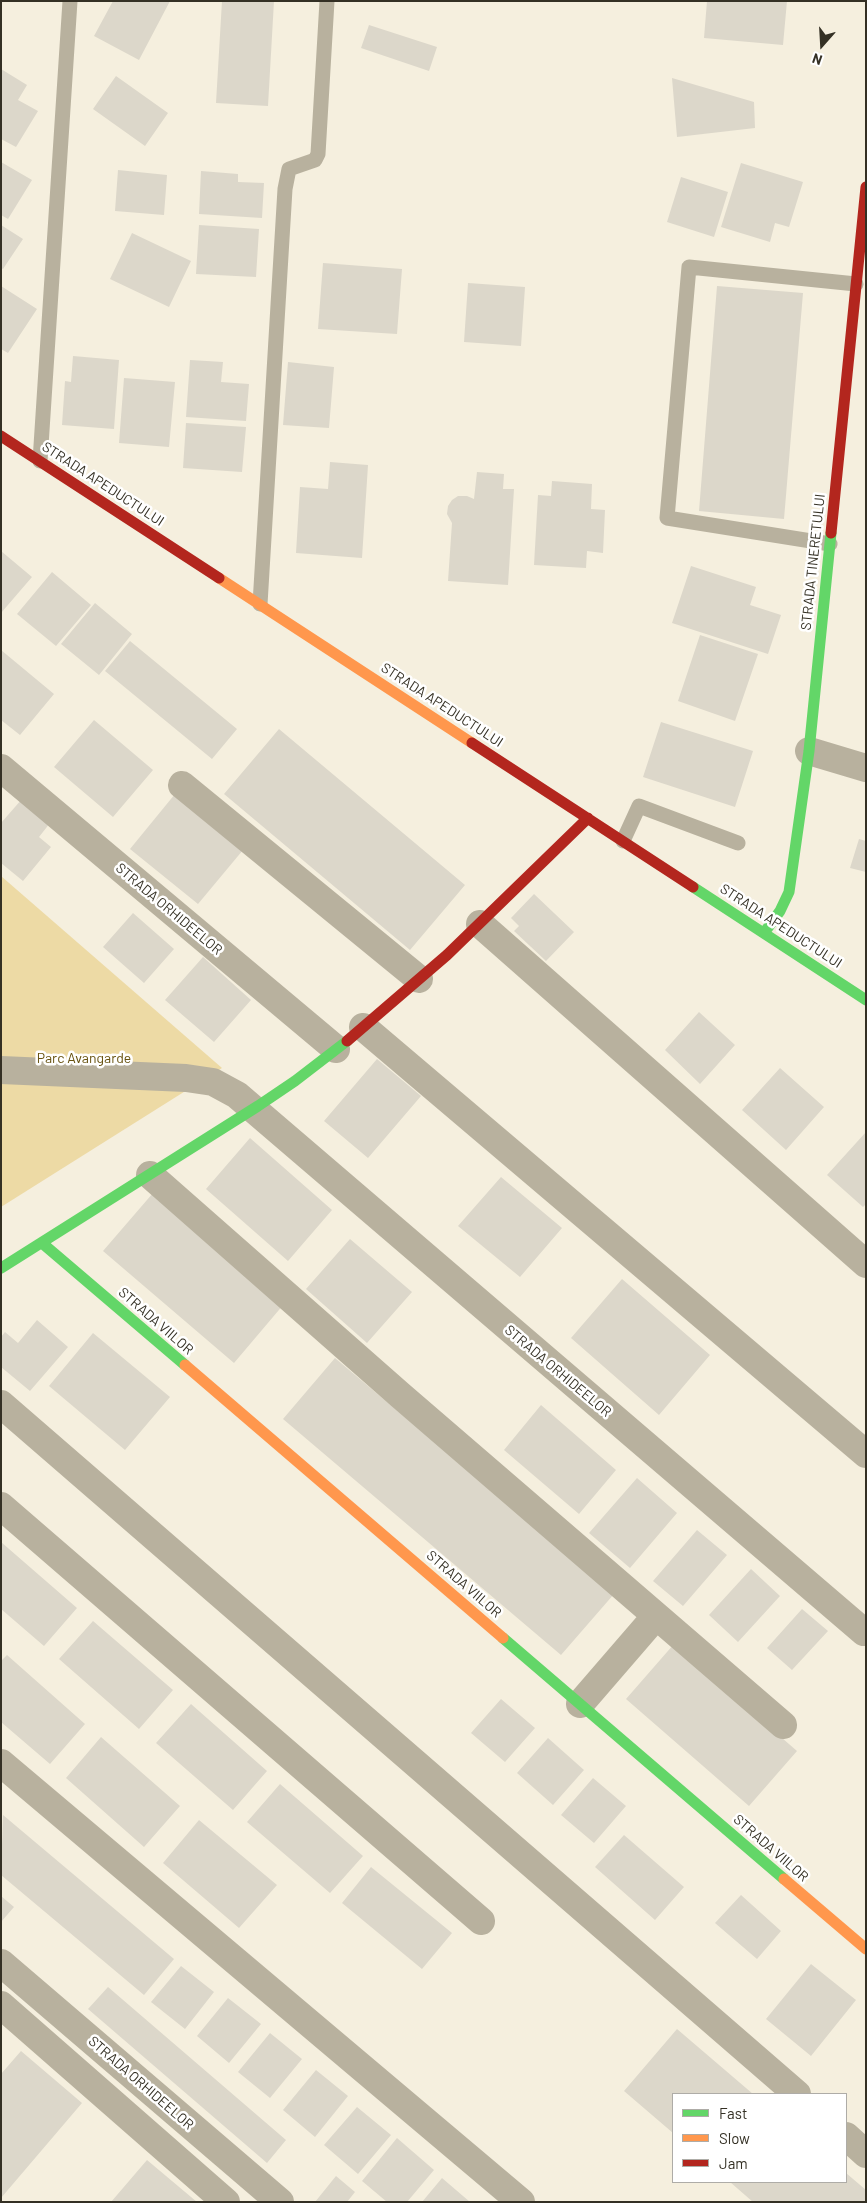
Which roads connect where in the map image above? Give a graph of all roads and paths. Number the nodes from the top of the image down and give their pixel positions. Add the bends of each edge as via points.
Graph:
1 (70, 1) edge
2 (327, 1) edge
3 (866, 187) edge
4 (863, 254) edge
5 (856, 284) junction
6 (1, 436) edge
7 (40, 461) junction
8 (830, 544) junction
9 (260, 604) junction
10 (809, 751) junction
11 (1, 768) edge
12 (866, 768) edge
13 (182, 785) dead end
14 (588, 818) junction
15 (623, 841) junction
16 (738, 843) dead end
17 (480, 924) junction
18 (764, 933) junction
19 (419, 979) junction
20 (866, 1000) edge
21 (364, 1028) junction
22 (336, 1049) junction
23 (1, 1070) edge
24 (252, 1110) junction
25 (150, 1175) junction
26 (42, 1243) junction
27 (866, 1264) edge
28 (1, 1268) edge
29 (1, 1404) edge
30 (866, 1454) edge
31 (1, 1506) edge
32 (656, 1616) junction
33 (864, 1632) dead end
34 (580, 1704) junction
35 (783, 1725) dead end
36 (1, 1763) edge
37 (481, 1921) dead end
38 (866, 1948) edge
39 (1, 1963) edge
40 (1, 2005) edge
41 (796, 2093) edge
42 (847, 2137) edge
43 (866, 2154) edge
44 (226, 2202) edge
45 (280, 2202) edge
46 (521, 2202) edge

1 - 7 lane
2 - 9 lane via 318,154 315,160 289,169 285,189
3 - 4 street, STRADA TINERETULUI
4 - 5 street, STRADA TINERETULUI
5 - 8 street, STRADA TINERETULUI
5 - 8 lane via 689,267 667,518
6 - 7 street, STRADA APEDUCTULUI
7 - 9 street, STRADA APEDUCTULUI
8 - 10 street, STRADA TINERETULUI
9 - 14 street, STRADA APEDUCTULUI
10 - 12 street
10 - 18 street, STRADA TINERETULUI via 789,892
11 - 22 street, STRADA ORHIDEELOR
13 - 19 street
14 - 15 street, STRADA APEDUCTULUI
14 - 17 street
15 - 16 lane via 639,806
15 - 18 street, STRADA APEDUCTULUI
17 - 19 street
17 - 27 street
18 - 20 street, STRADA APEDUCTULUI
19 - 21 street
21 - 22 street
21 - 30 street
22 - 24 street
23 - 24 street, STRADA ORHIDEELOR via 213,1082 237,1095
24 - 25 street
24 - 33 street, STRADA ORHIDEELOR
25 - 26 street
25 - 32 street
26 - 28 street
26 - 34 street, STRADA VIILOR
29 - 41 street
31 - 37 street
32 - 34 street
32 - 35 street
34 - 38 street, STRADA VIILOR
36 - 46 street
39 - 45 street, STRADA ORHIDEELOR
40 - 44 street
42 - 43 street

